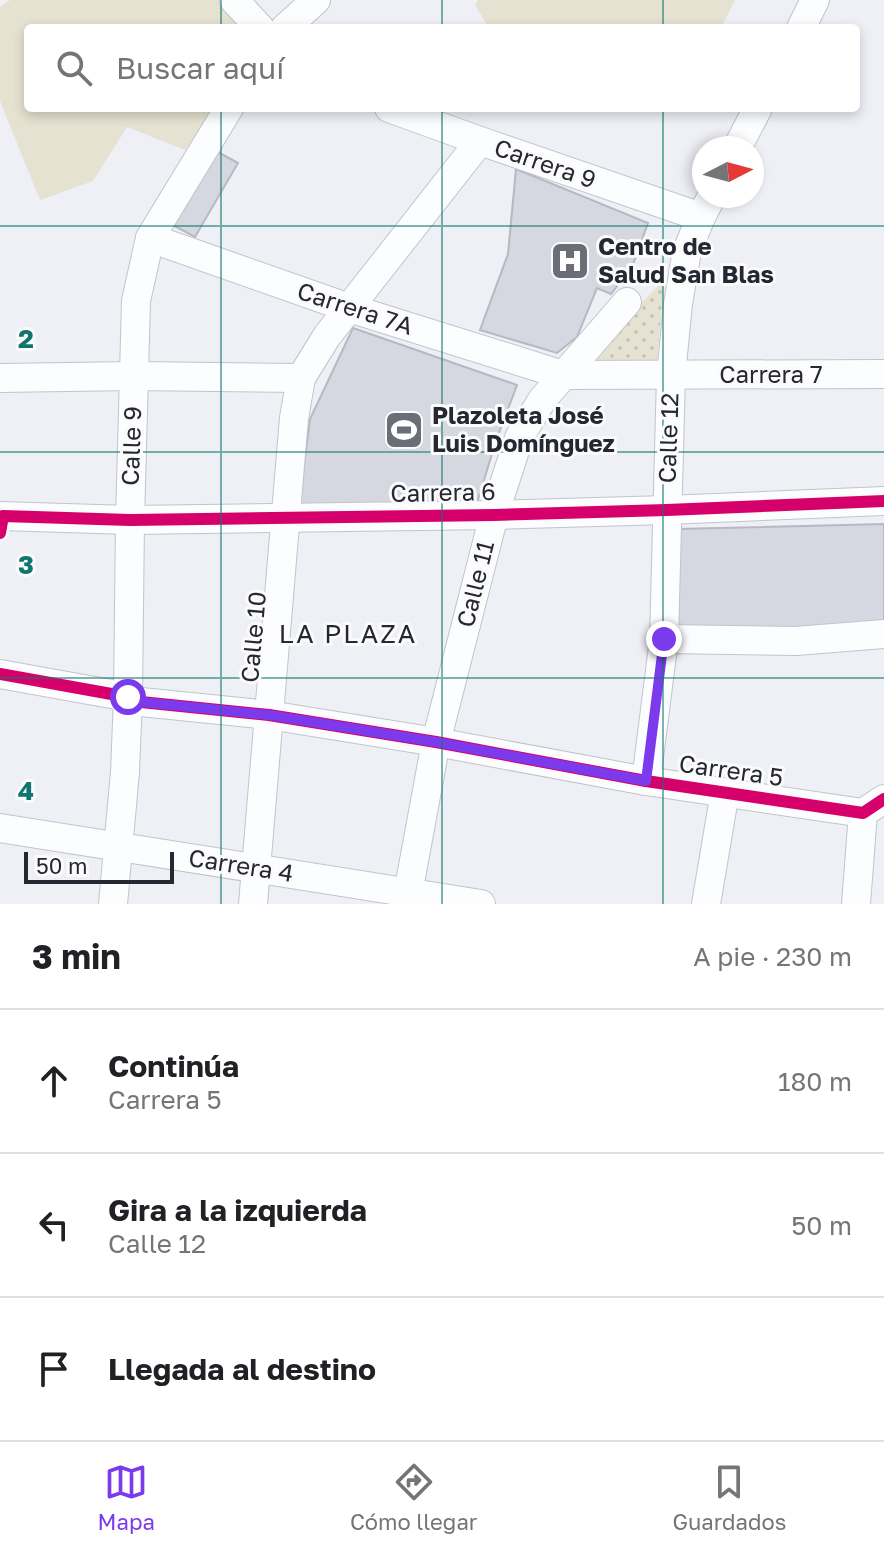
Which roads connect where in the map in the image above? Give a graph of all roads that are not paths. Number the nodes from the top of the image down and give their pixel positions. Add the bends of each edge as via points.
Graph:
1 (234, 0) edge
2 (316, 0) edge
3 (815, 0) edge
4 (256, 24) edge
5 (289, 24) edge
6 (803, 24) edge
7 (227, 112) edge
8 (400, 112) edge
9 (756, 112) edge
10 (743, 136) edge
11 (480, 141) junction
12 (692, 202) edge
13 (705, 208) edge
14 (150, 238) junction
15 (627, 302) dead end
16 (349, 308) junction
17 (884, 374) edge
18 (563, 375) junction
19 (671, 375) junction
20 (134, 376) junction
21 (0, 378) edge
22 (301, 378) junction
23 (884, 501) edge
24 (667, 510) junction
25 (494, 515) junction
26 (286, 517) junction
27 (130, 520) junction
28 (1, 522) edge
29 (884, 634) edge
30 (664, 639) junction
31 (0, 674) edge
32 (128, 697) junction
33 (269, 715) junction
34 (436, 742) junction
35 (646, 781) junction
36 (725, 792) junction
37 (874, 806) edge
38 (0, 828) edge
39 (119, 847) junction
40 (256, 868) junction
41 (407, 898) edge
42 (113, 904) edge
43 (253, 904) edge
44 (481, 904) edge
45 (706, 904) edge
46 (856, 904) edge

1 - 4 street
2 - 5 street
3 - 6 street
7 - 14 street, Calle 9
8 - 11 street, Carrera 9
9 - 10 street
11 - 12 street, Carrera 9
11 - 16 street, Calle 10
13 - 19 street, Calle 12 via 687,251
14 - 16 street, Carrera 7A
14 - 20 street, Calle 9 via 136,301
15 - 18 street, Calle 11
16 - 18 street, Carrera 7A
16 - 22 street, Calle 10
17 - 19 street, Carrera 7
18 - 19 street, Carrera 7
18 - 25 street, Calle 11 via 519,438
19 - 24 street, Calle 12
20 - 21 street
20 - 22 street
20 - 27 street, Calle 9
22 - 26 street, Calle 10
23 - 24 street, Carrera 6
24 - 25 street, Carrera 6
24 - 30 street, Calle 12
25 - 26 street, Carrera 6
25 - 34 street, Calle 11
26 - 27 street, Carrera 6
26 - 33 street, Calle 10
27 - 28 street, Carrera 6
27 - 32 street, Calle 9
29 - 30 street via 796,641
30 - 35 street, Calle 12
31 - 32 street, Carrera 5
32 - 33 street, Carrera 5
32 - 39 street, Calle 9
33 - 34 street, Carrera 5
33 - 40 street, Calle 10
34 - 35 street, Carrera 5
34 - 41 street, Calle 11
35 - 36 street, Carrera 5
36 - 37 street, Carrera 5
36 - 45 street
37 - 46 street
38 - 39 street, Carrera 4
39 - 40 street, Carrera 4
39 - 42 street, Calle 9
40 - 41 street, Carrera 4
40 - 43 street, Calle 10
41 - 44 street, Carrera 4

